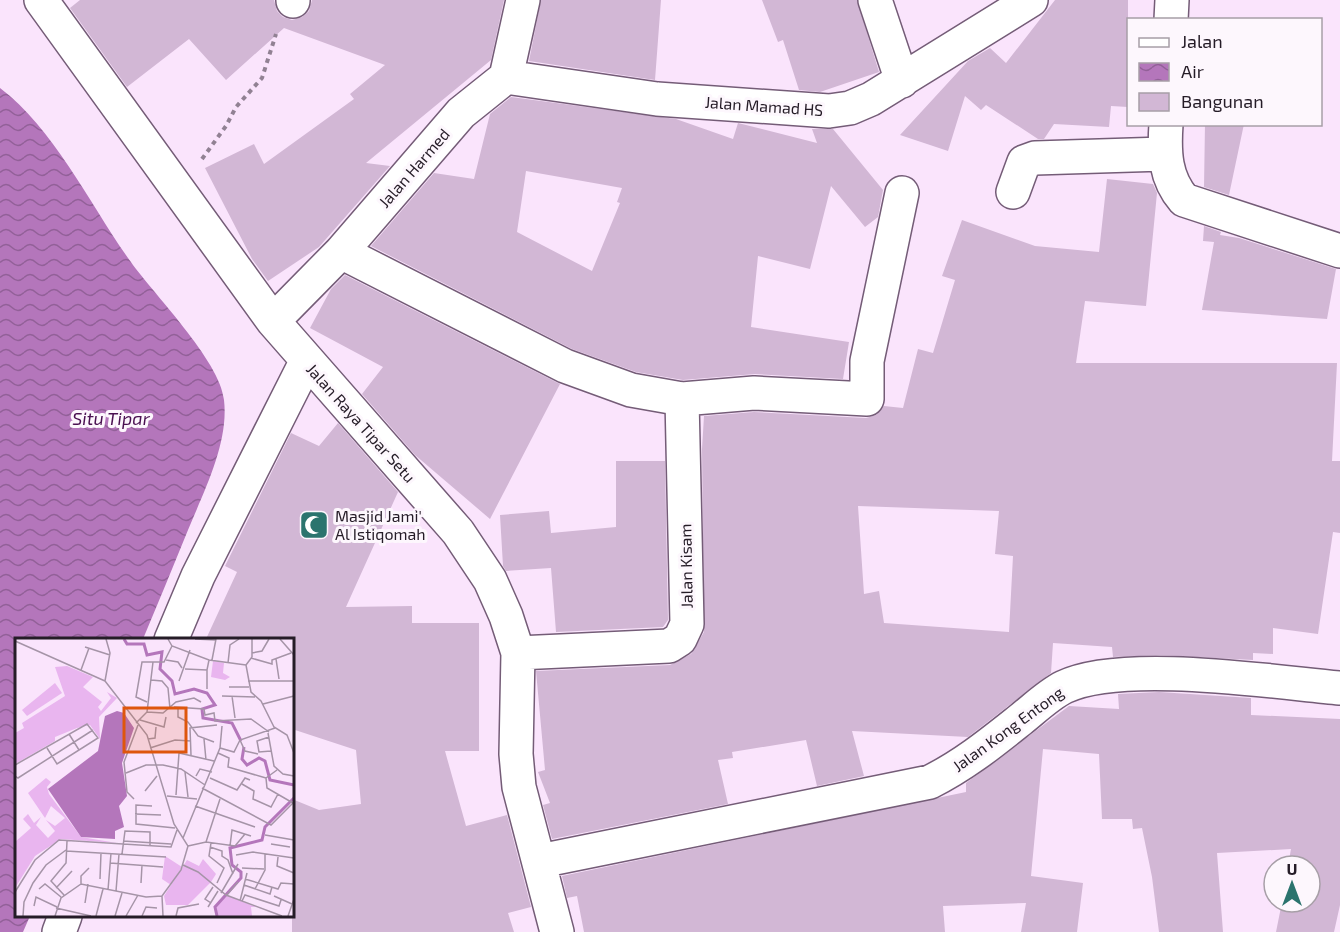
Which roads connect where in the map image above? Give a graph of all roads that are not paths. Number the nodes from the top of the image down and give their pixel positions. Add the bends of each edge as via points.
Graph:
1 (41, 0) edge
2 (523, 0) edge
3 (875, 0) edge
4 (1030, 0) edge
5 (1172, 0) edge
6 (992, 11) edge
7 (1171, 18) edge
8 (506, 77) junction
9 (902, 81) junction
10 (1165, 139) edge
11 (1013, 192) dead end
12 (902, 193) dead end
13 (1340, 251) edge
14 (341, 252) junction
15 (273, 321) junction
16 (306, 362) junction
17 (682, 399) junction
18 (171, 638) edge
19 (518, 653) junction
20 (1340, 688) edge
21 (540, 861) junction
22 (64, 917) edge
23 (555, 931) edge
24 (59, 932) edge

1 - 15 street, Jalan Raya Tipar Setu
2 - 8 street
3 - 9 street
4 - 6 street, Jalan Mamad HS
5 - 7 street
6 - 9 street, Jalan Mamad HS
8 - 9 street, Jalan Mamad HS via 657,99 829,111 850,108
8 - 14 street, Jalan Harmed via 461,112
10 - 11 street via 1035,158 1024,162
10 - 13 street via 1174,188 1184,200
12 - 17 street via 867,361 867,399 754,393
14 - 15 street, Jalan Harmed
14 - 17 street via 565,366 631,390
15 - 16 street, Jalan Raya Tipar Setu
16 - 18 street via 198,576
16 - 19 street, Jalan Raya Tipar Setu via 458,532 490,580
17 - 19 street, Jalan Kisam via 687,624 680,639 669,646
19 - 21 street, Jalan Raya Tipar Setu via 518,776 526,819
20 - 21 street, Jalan Kong Entong via 1215,677 1097,677 1064,687 963,765 930,782
21 - 23 street, Jalan Raya Tipar Setu
22 - 24 street

